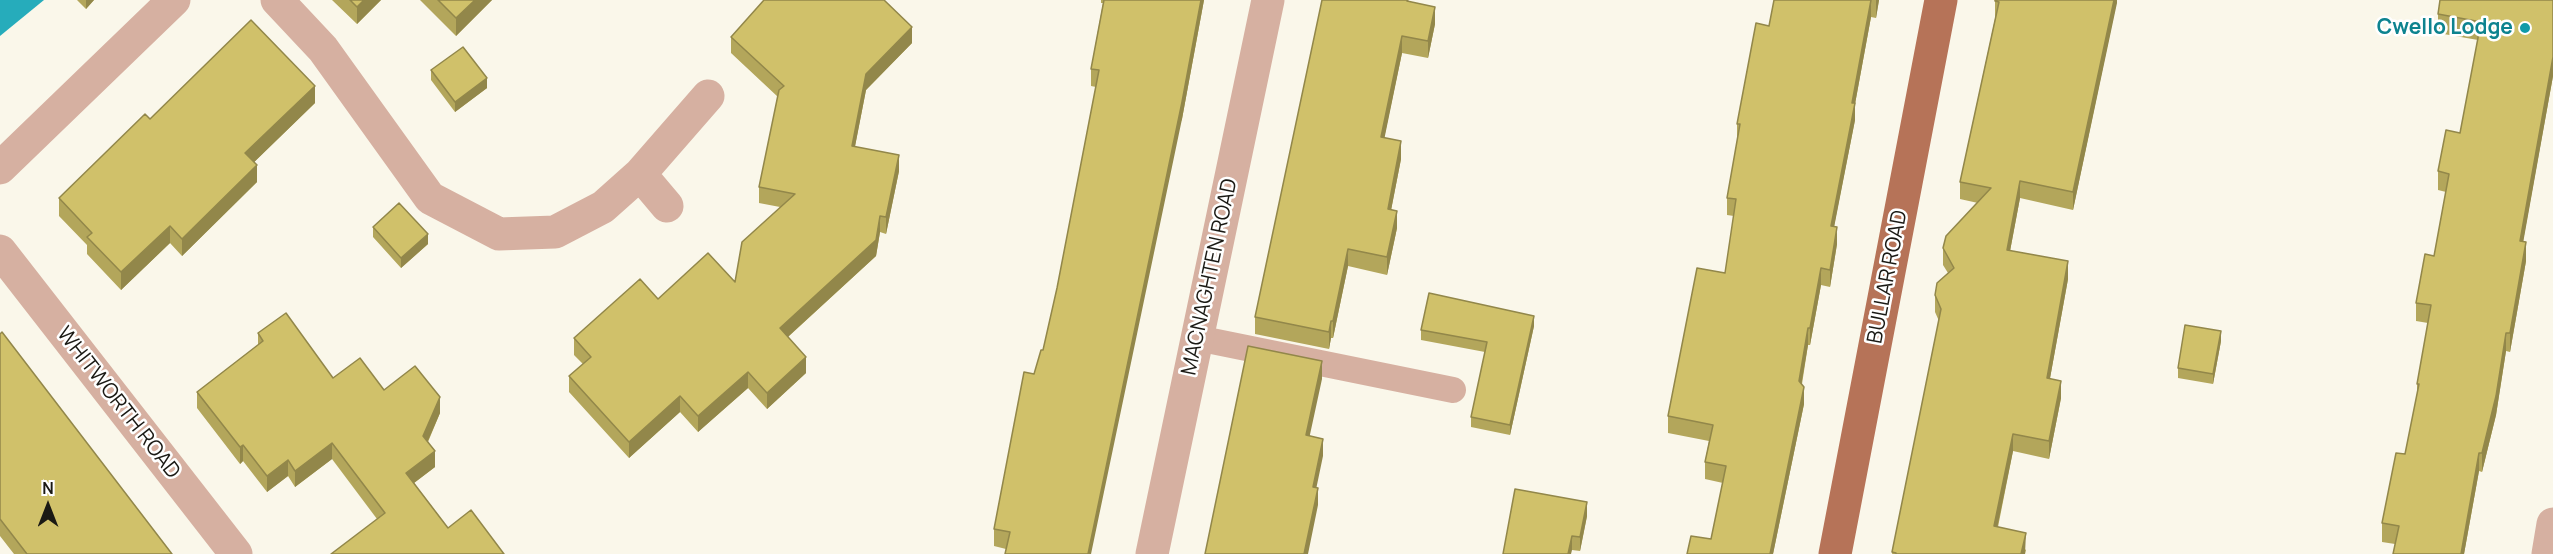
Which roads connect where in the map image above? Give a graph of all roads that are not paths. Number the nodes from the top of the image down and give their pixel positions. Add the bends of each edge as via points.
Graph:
1 (174, 0) edge
2 (277, 0) edge
3 (1268, 0) edge
4 (1941, 0) edge
5 (708, 96) dead end
6 (0, 168) edge
7 (640, 174) junction
8 (667, 206) dead end
9 (0, 252) edge
10 (1197, 338) junction
11 (1453, 390) dead end
12 (2553, 524) edge
13 (236, 554) edge
14 (1152, 554) edge
15 (1835, 554) edge
16 (2547, 554) edge

1 - 6 street
2 - 7 street via 323,49 430,198 499,234 555,232 603,207
3 - 10 street, MACNAGHTEN ROAD
4 - 15 main road, BULLAR ROAD
5 - 7 street
7 - 8 street
9 - 13 street, WHITWORTH ROAD
10 - 11 lane
10 - 14 street, MACNAGHTEN ROAD
12 - 16 street

